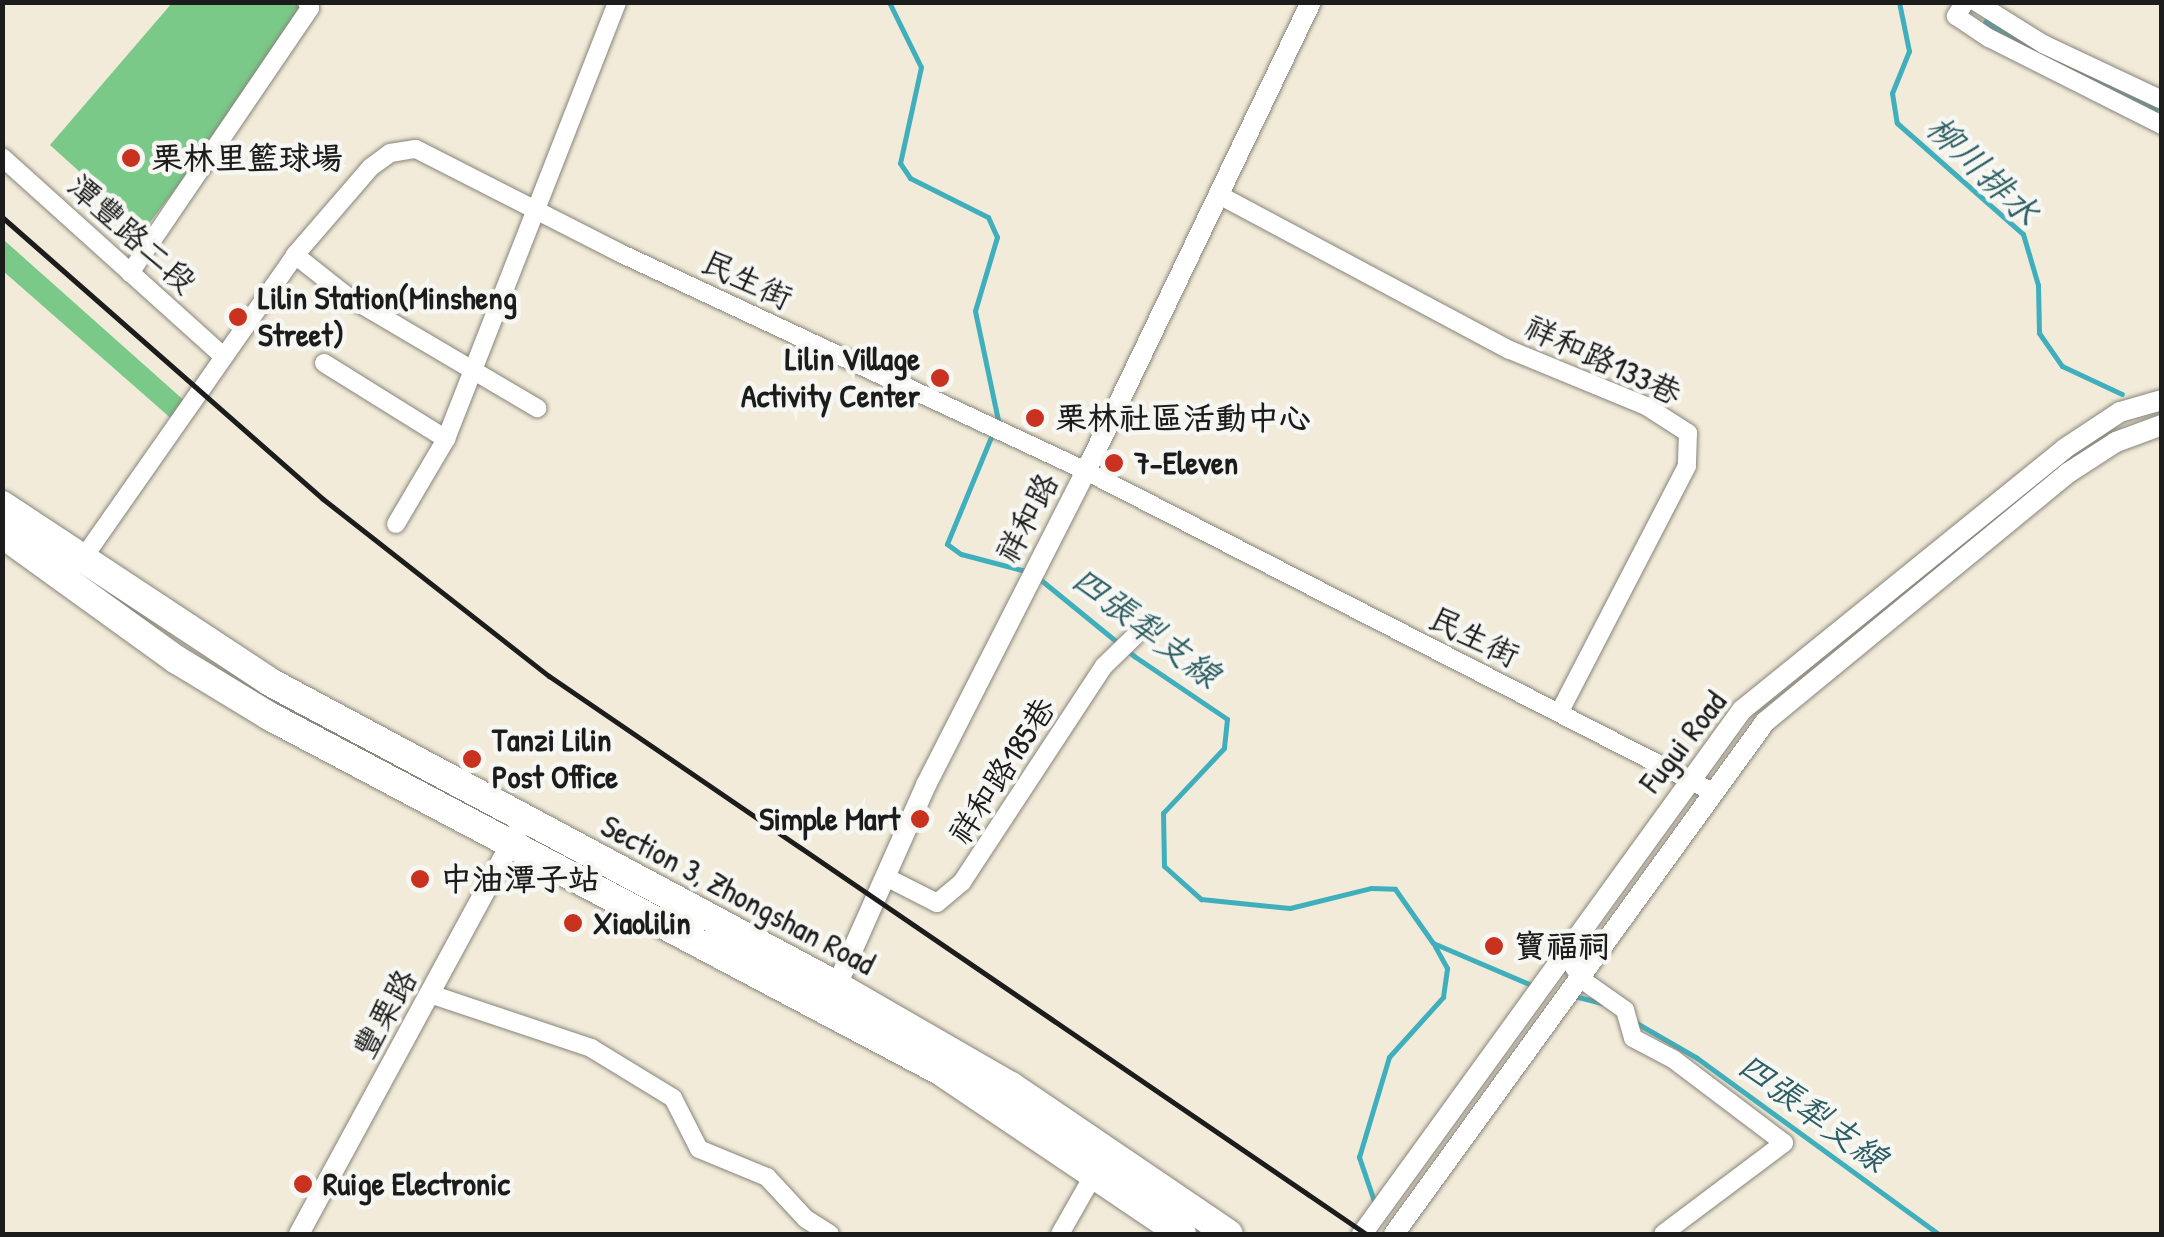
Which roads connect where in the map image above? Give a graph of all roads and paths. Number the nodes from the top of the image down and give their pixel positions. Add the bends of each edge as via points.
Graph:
1 (307, 2) edge
2 (618, 2) edge
3 (1311, 2) edge
4 (1966, 2) edge
5 (1976, 2) edge
6 (2162, 100) edge
7 (2162, 125) edge
8 (2, 157) edge
9 (1221, 196) junction
10 (540, 212) junction
11 (296, 255) junction
12 (130, 273) junction
13 (223, 356) junction
14 (324, 364) dead end
15 (471, 370) junction
16 (2162, 400) edge
17 (537, 408) dead end
18 (2162, 425) edge
19 (446, 439) junction
20 (1086, 471) junction
21 (2, 505) edge
22 (396, 524) dead end
23 (2, 534) edge
24 (72, 569) junction
25 (1128, 642) dead end
26 (1560, 711) junction
27 (1690, 780) junction
28 (1711, 791) junction
29 (516, 834) junction
30 (886, 877) junction
31 (1565, 952) junction
32 (1581, 978) junction
33 (430, 994) junction
34 (832, 997) junction
35 (1100, 1164) junction
36 (1366, 1228) edge
37 (300, 1234) edge
38 (830, 1234) edge
39 (1060, 1234) edge
40 (1182, 1234) edge
41 (1228, 1234) edge
42 (1394, 1234) edge
43 (1662, 1234) edge

1 - 12 street via 310,8
2 - 10 street
3 - 9 street, 祥和路
4 - 7 street via 1956,16 1989,38
5 - 6 street via 2043,44
8 - 12 street, 潭豐路二段
9 - 20 street, 祥和路
9 - 26 street, 祥和路133巷 via 1510,350 1646,406 1688,433 1687,466
10 - 11 street, 民生街 via 416,149 390,153
10 - 15 street
10 - 20 street, 民生街
11 - 13 street, 民生街
11 - 15 street via 347,296
12 - 13 street, 潭豐路二段
13 - 24 street, 民生街
14 - 19 street
15 - 17 street
15 - 19 street
16 - 27 street, Fugui Road via 2103,422 2015,487 1742,710
18 - 28 street, Fugui Road via 2116,442 2054,484 1765,722
19 - 22 street
20 - 26 street, 民生街
20 - 30 street, 祥和路
21 - 24 main road, Section 3, Zhongshan Road
23 - 24 main road, Section 3, Zhongshan Road
24 - 29 main road, Section 3, Zhongshan Road
25 - 30 street, 祥和路185巷 via 1104,666 962,882 937,902
26 - 27 street, 民生街
27 - 28 street, 民生街
27 - 31 street, Fugui Road
28 - 32 street, Fugui Road
29 - 33 street, 豐栗路
29 - 34 main road, Section 3, Zhongshan Road
30 - 34 street, 祥和路
31 - 32 street
31 - 36 street, Fugui Road
32 - 42 street, Fugui Road
32 - 43 street via 1625,1010 1631,1031 1784,1142
33 - 37 street, 豐栗路
33 - 38 street via 591,1048 673,1098 698,1149 767,1177
34 - 35 main road, Section 3, Zhongshan Road
35 - 39 street
35 - 40 main road, Section 3, Zhongshan Road
35 - 41 main road, Section 3, Zhongshan Road

